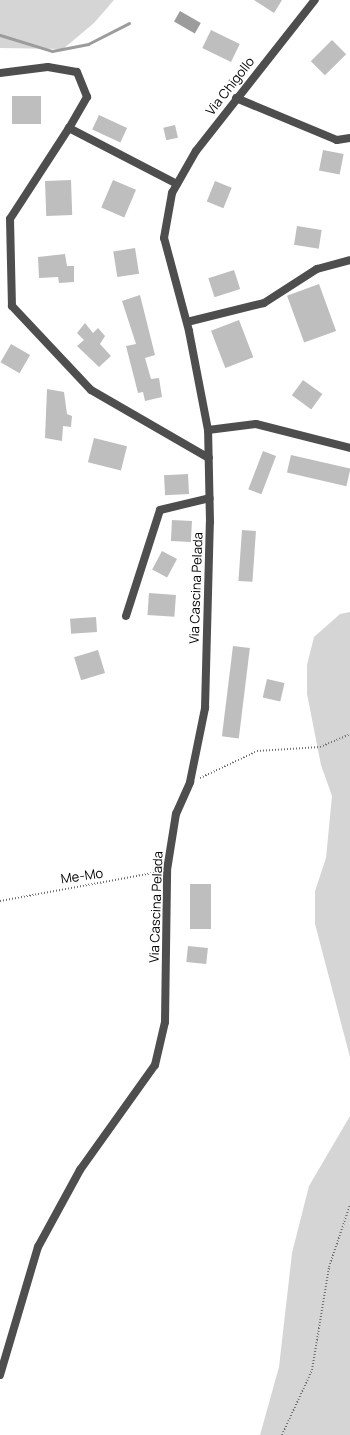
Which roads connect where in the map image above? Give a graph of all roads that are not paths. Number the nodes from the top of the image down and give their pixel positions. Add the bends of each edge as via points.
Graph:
1 (315, 0) edge
2 (0, 73) edge
3 (236, 98) junction
4 (69, 128) junction
5 (350, 138) edge
6 (178, 184) junction
7 (172, 193) joint
8 (350, 260) edge
9 (187, 322) junction
10 (208, 430) junction
11 (350, 448) edge
12 (209, 458) junction
13 (210, 498) junction
14 (126, 616) dead end
15 (0, 1376) edge

1 - 3 street, Via Chigollo
2 - 4 street via 48,67 77,72 87,96
3 - 5 street via 337,140
3 - 6 street, Via Chigollo via 196,151
4 - 6 street
4 - 12 street via 10,219 12,306 91,390
6 - 7 street, Via Chigollo
7 - 9 street, Via Cascina Pelada via 164,238
8 - 9 street via 317,270 264,303
9 - 10 street, Via Cascina Pelada
10 - 11 street via 256,424
10 - 12 street, Via Cascina Pelada
12 - 13 street, Via Cascina Pelada
13 - 14 street via 160,510
13 - 15 street, Via Cascina Pelada via 205,708 190,782 176,814 167,870 165,1022 155,1065 80,1170 38,1247

